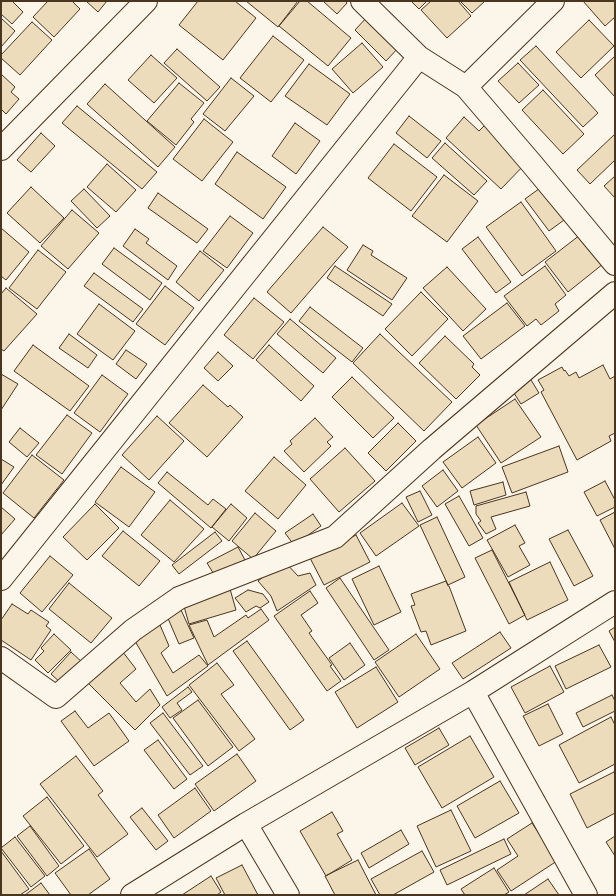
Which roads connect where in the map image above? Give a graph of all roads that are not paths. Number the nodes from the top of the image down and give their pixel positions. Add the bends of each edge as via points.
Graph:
1 (146, 1) edge
2 (362, 1) edge
3 (553, 1) edge
4 (419, 57) junction
5 (466, 87) junction
6 (1, 149) edge
7 (615, 264) edge
8 (615, 293) edge
9 (1, 579) edge
10 (615, 602) edge
11 (1, 658) edge
12 (473, 692) junction
13 (246, 824) junction
14 (132, 895) edge
15 (288, 895) edge
16 (586, 895) edge

1 - 6 street
2 - 4 street
3 - 5 street
4 - 5 street
4 - 9 street
5 - 7 street
8 - 11 street via 432,449 335,537 179,598 133,630 56,697
10 - 12 street
12 - 13 street
12 - 16 street
13 - 14 street
13 - 15 street

